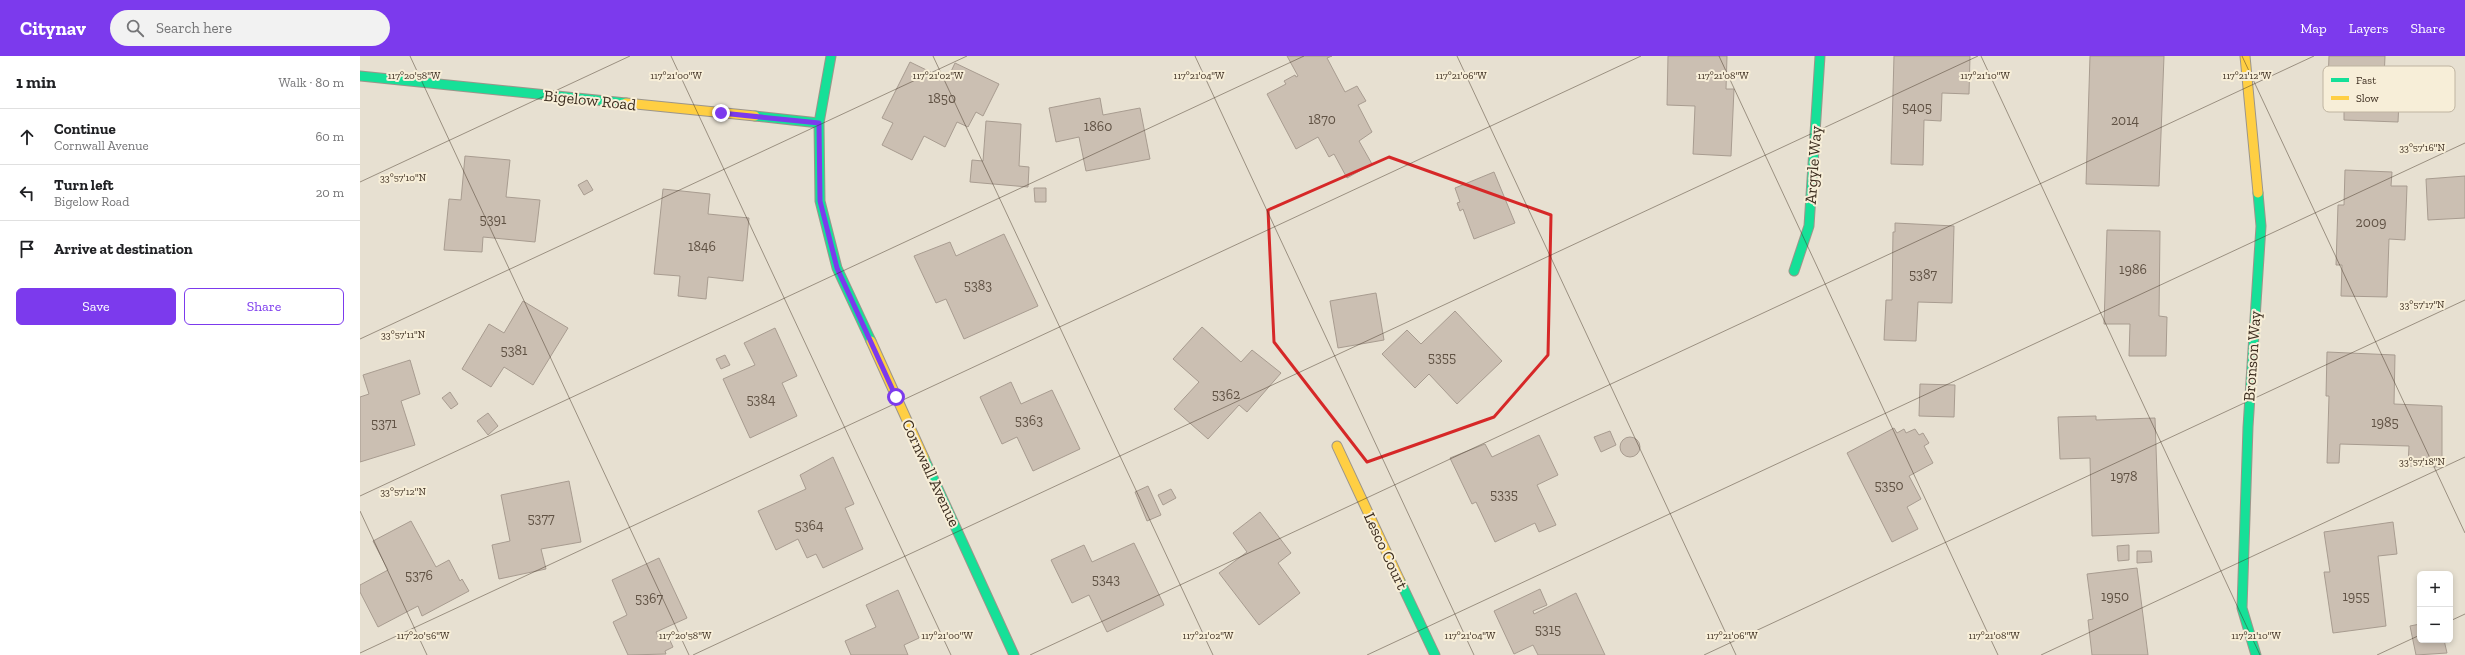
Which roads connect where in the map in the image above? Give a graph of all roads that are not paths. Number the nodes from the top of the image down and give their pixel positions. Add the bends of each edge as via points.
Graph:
1 (831, 56) edge
2 (1820, 56) edge
3 (2245, 56) edge
4 (360, 76) edge
5 (819, 123) junction
6 (1794, 271) dead end
7 (1337, 446) dead end
8 (1014, 655) edge
9 (1435, 655) edge
10 (2256, 655) edge

1 - 5 street, Cornwall Avenue
2 - 6 street, Argyle Way via 1809,226
3 - 10 street, Bronson Way via 2260,226 2248,427 2242,608
4 - 5 street, Bigelow Road
5 - 8 street, Cornwall Avenue via 820,201 837,268
7 - 9 street, Lesco Court

